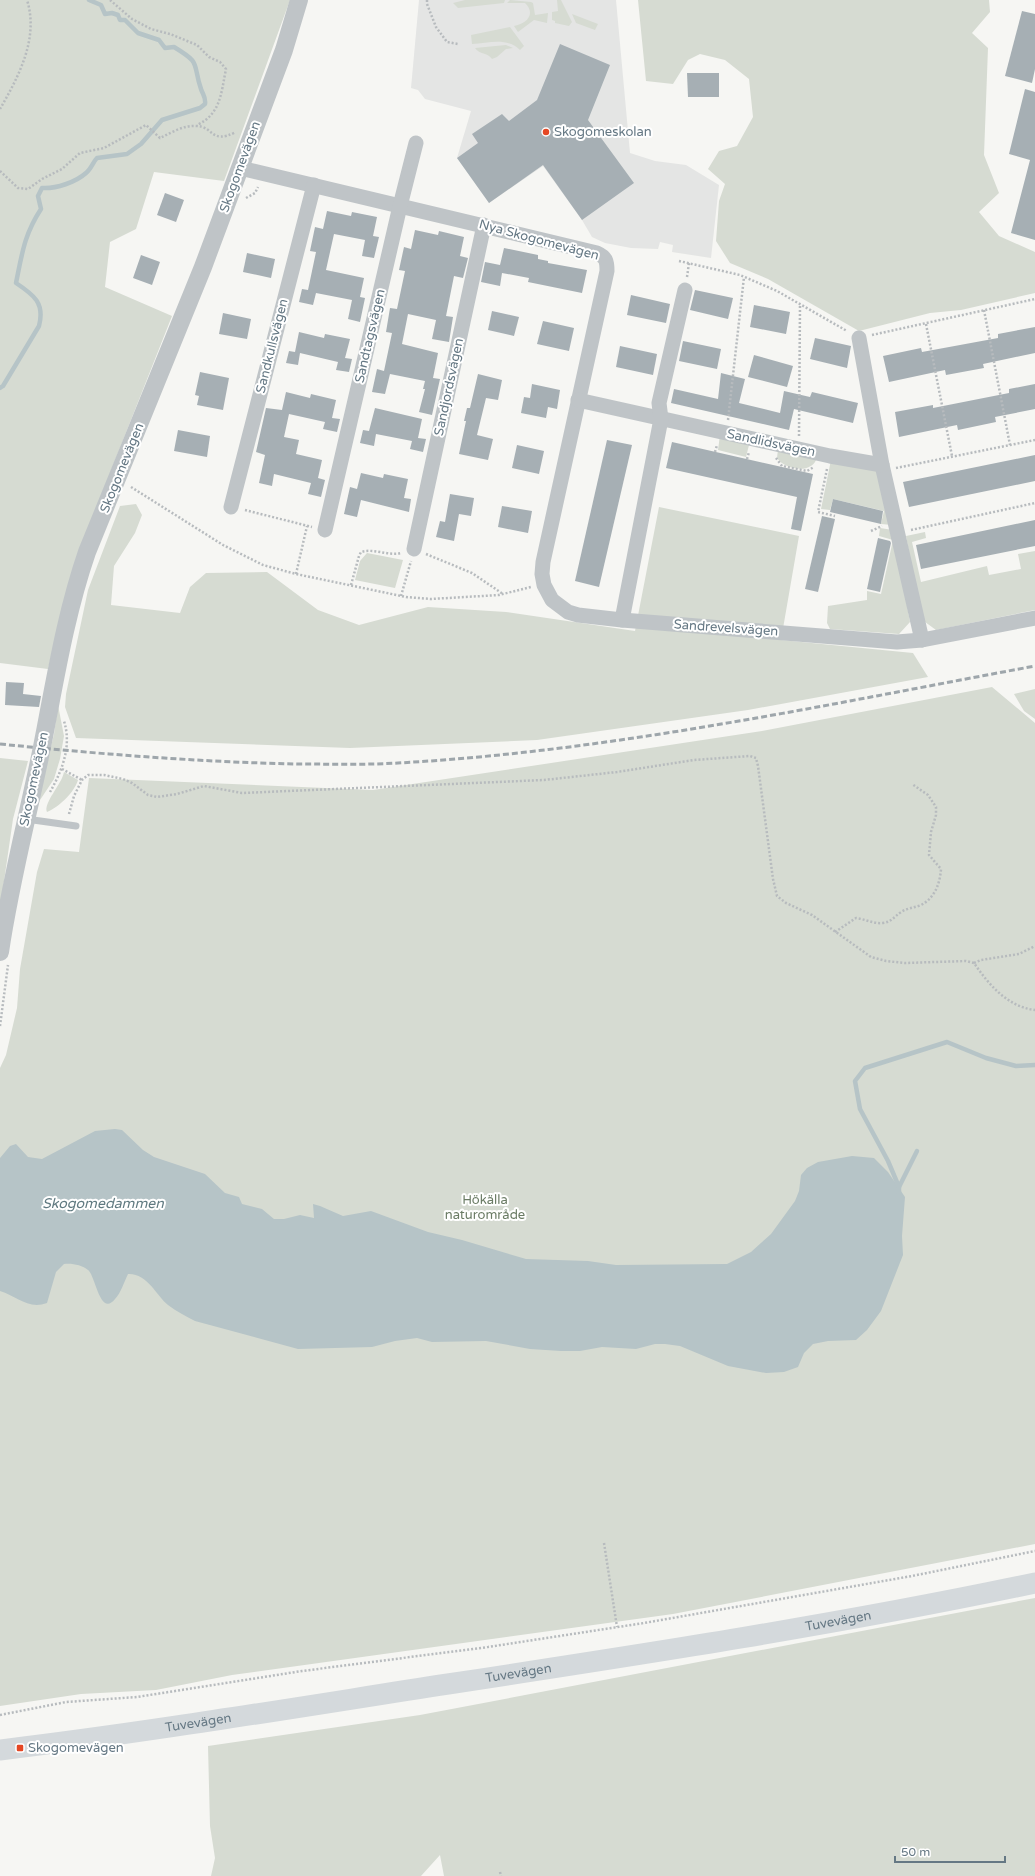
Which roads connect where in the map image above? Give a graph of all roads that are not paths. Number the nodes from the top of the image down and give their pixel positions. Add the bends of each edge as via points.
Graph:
1 (300, 0) edge
2 (416, 143) dead end
3 (240, 168) junction
4 (314, 185) junction
5 (400, 206) junction
6 (484, 225) junction
7 (684, 290) dead end
8 (859, 338) road end
9 (578, 400) junction
10 (661, 419) junction
11 (883, 468) junction
12 (231, 507) road end
13 (325, 530) dead end
14 (414, 549) road end
15 (544, 585) joint
16 (1035, 618) edge
17 (622, 620) junction
18 (922, 640) junction
19 (26, 818) junction
20 (72, 825) road end
21 (0, 952) edge
22 (1035, 1583) edge
23 (0, 1750) edge

1 - 3 street, Skogomevägen
2 - 5 street, Sandtagsvägen
3 - 4 street, Nya Skogomevägen
3 - 19 street, Skogomevägen via 178,331 87,552 74,592
4 - 5 street, Nya Skogomevägen
4 - 12 street, Sandkullsvägen
5 - 6 street, Nya Skogomevägen
5 - 13 street, Sandtagsvägen
6 - 9 street, Nya Skogomevägen via 605,257 607,271
6 - 14 street, Sandjordsvägen
7 - 10 street via 659,403
8 - 11 street
9 - 10 street, Sandlidsvägen
9 - 15 street, Nya Skogomevägen via 543,562
10 - 11 street, Sandlidsvägen
10 - 17 street
11 - 18 street
15 - 17 street, Sandrevelsvägen via 552,600 568,612
16 - 18 street, Sandrevelsvägen
17 - 18 street, Sandrevelsvägen via 897,642
19 - 20 lane
19 - 21 street, Skogomevägen via 16,858
22 - 23 main road, Tuvevägen via 712,1644 206,1722

